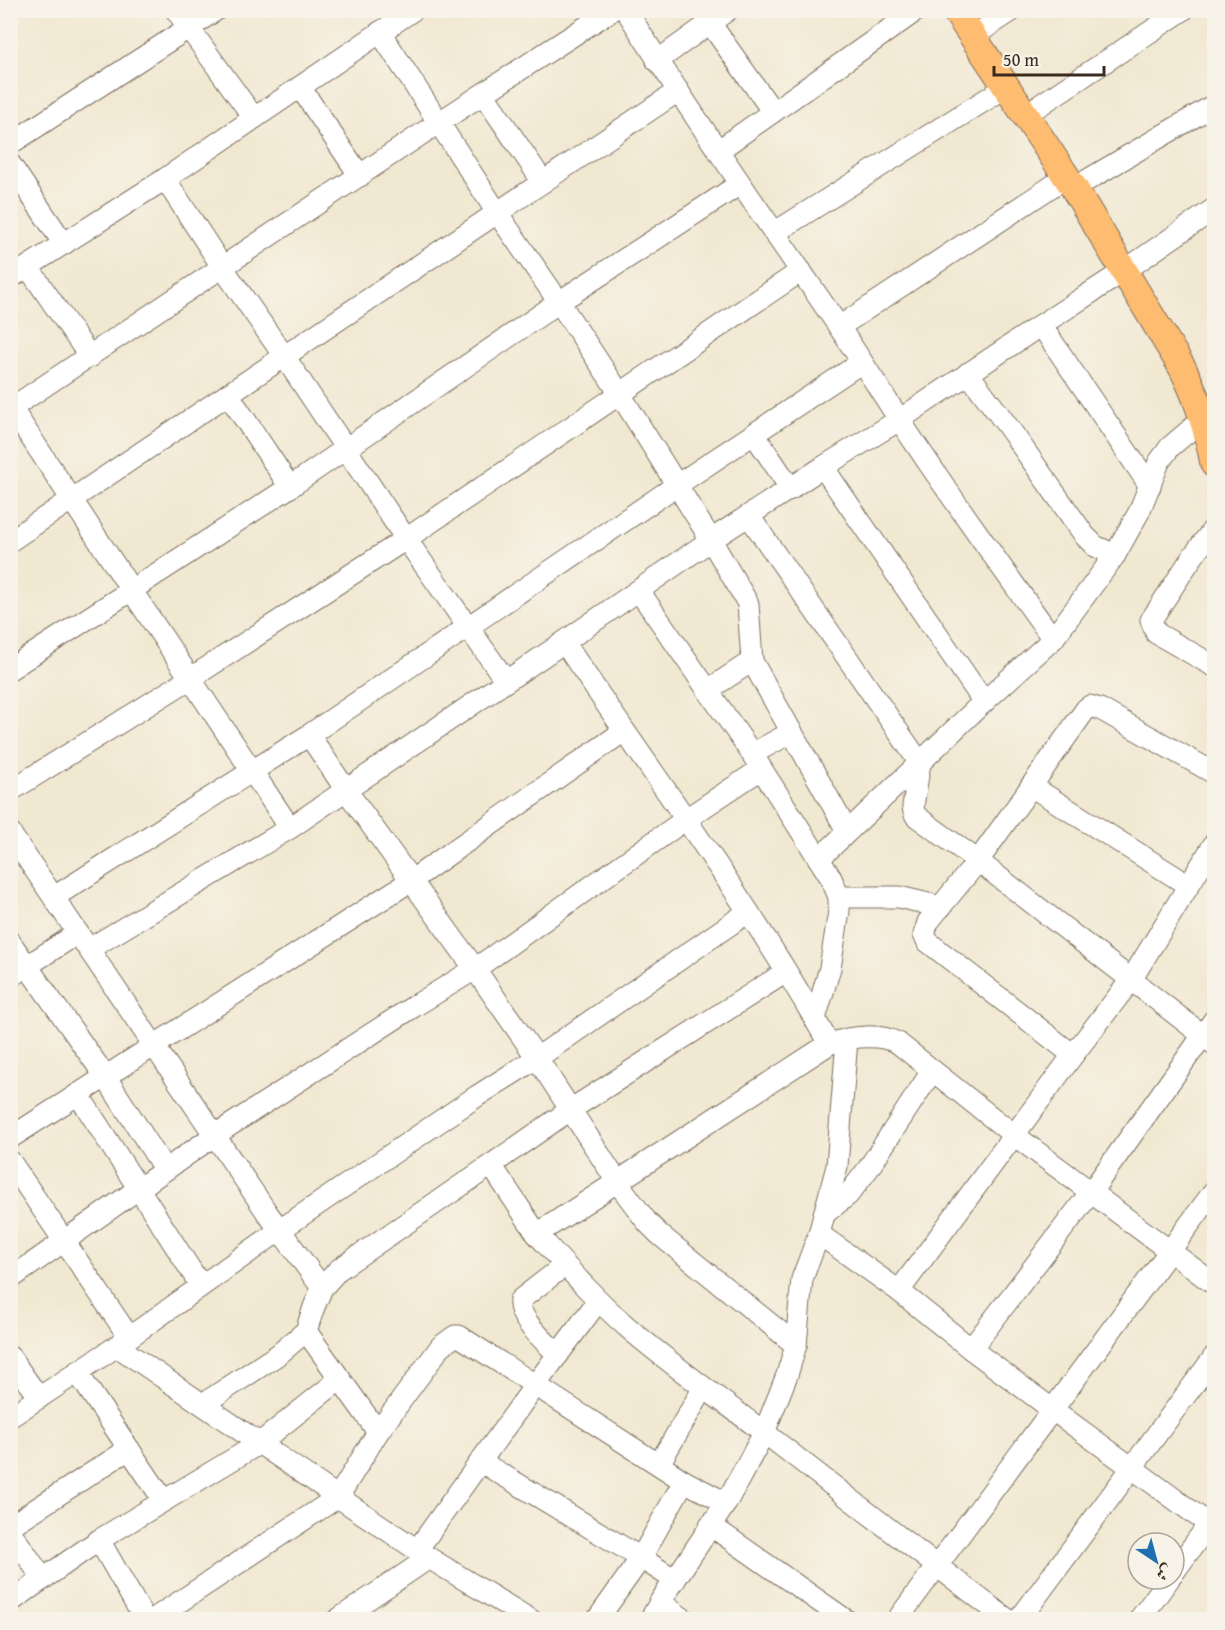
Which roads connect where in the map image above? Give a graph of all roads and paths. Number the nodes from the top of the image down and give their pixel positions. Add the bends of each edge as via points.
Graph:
1 (176, 10) edge
2 (216, 10) edge
3 (612, 10) edge
4 (626, 10) edge
5 (728, 10) edge
6 (917, 10) edge
7 (955, 10) edge
8 (1013, 10) edge
9 (409, 12) edge
10 (1171, 14) edge
11 (710, 23) junction
12 (188, 29) junction
13 (380, 32) junction
14 (972, 37) junction
15 (657, 61) junction
16 (300, 87) junction
17 (1006, 87) junction
18 (678, 91) junction
19 (484, 95) junction
20 (1215, 105) edge
21 (773, 112) junction
22 (1025, 115) junction
23 (254, 118) junction
24 (438, 123) junction
25 (10, 144) edge
26 (719, 150) junction
27 (10, 164) edge
28 (360, 176) junction
29 (165, 179) junction
30 (543, 182) junction
31 (1070, 182) junction
32 (740, 184) junction
33 (1215, 209) edge
34 (498, 214) junction
35 (774, 233) junction
36 (64, 244) junction
37 (223, 268) junction
38 (801, 271) junction
39 (1124, 271) junction
40 (19, 273) edge
41 (560, 302) junction
42 (1041, 324) junction
43 (839, 327) junction
44 (284, 356) junction
45 (90, 357) junction
46 (862, 362) junction
47 (968, 374) junction
48 (228, 394) junction
49 (620, 394) junction
50 (1205, 405) edge
51 (11, 408) edge
52 (899, 420) junction
53 (754, 434) junction
54 (346, 449) junction
55 (1215, 464) edge
56 (823, 467) junction
57 (677, 485) junction
58 (1150, 486) junction
59 (290, 487) junction
60 (791, 489) junction
61 (73, 500) junction
62 (749, 516) junction
63 (1215, 528) edge
64 (406, 539) junction
65 (711, 540) junction
66 (10, 541) edge
67 (1114, 555) junction
68 (132, 591) junction
69 (639, 591) junction
70 (468, 628) junction
71 (1053, 639) junction
72 (564, 642) junction
73 (752, 661) junction
74 (1215, 666) edge
75 (10, 669) edge
76 (191, 678) junction
77 (506, 681) junction
78 (708, 690) junction
79 (984, 702) junction
80 (624, 731) junction
81 (792, 732) junction
82 (309, 735) junction
83 (757, 761) junction
84 (920, 763) junction
85 (252, 771) junction
86 (1215, 773) edge
87 (1031, 786) junction
88 (346, 790) junction
89 (10, 791) edge
90 (686, 819) junction
91 (290, 828) junction
92 (847, 831) junction
93 (11, 834) edge
94 (1215, 844) edge
95 (819, 859) junction
96 (978, 861) junction
97 (412, 880) junction
98 (1188, 885) junction
99 (54, 897) junction
100 (839, 897) junction
101 (941, 907) junction
102 (748, 912) junction
103 (83, 941) junction
104 (10, 942) edge
105 (475, 969) junction
106 (19, 972) edge
107 (786, 972) junction
108 (1131, 980) junction
109 (815, 1019) junction
110 (1211, 1033) edge
111 (838, 1041) junction
112 (153, 1046) junction
113 (1073, 1055) junction
114 (537, 1058) junction
115 (932, 1071) junction
116 (105, 1076) junction
117 (78, 1094) junction
118 (570, 1110) junction
119 (215, 1135) junction
120 (1014, 1135) junction
121 (10, 1138) edge
122 (10, 1161) edge
123 (491, 1165) junction
124 (165, 1170) junction
125 (618, 1183) junction
126 (138, 1188) junction
127 (1215, 1191) edge
128 (1091, 1192) junction
129 (822, 1224) junction
130 (280, 1230) junction
131 (537, 1234) junction
132 (64, 1240) junction
133 (1170, 1251) junction
134 (565, 1265) junction
135 (10, 1280) edge
136 (1215, 1284) edge
137 (201, 1286) junction
138 (322, 1288) junction
139 (899, 1291) junction
140 (598, 1300) junction
141 (306, 1331) junction
142 (123, 1341) junction
143 (796, 1345) junction
144 (971, 1349) junction
145 (558, 1355) junction
146 (10, 1357) edge
147 (1215, 1357) edge
148 (77, 1372) junction
149 (340, 1379) junction
150 (536, 1384) junction
151 (703, 1389) junction
152 (39, 1398) junction
153 (203, 1404) junction
154 (1053, 1410) junction
155 (10, 1417) edge
156 (378, 1432) junction
157 (764, 1433) junction
158 (260, 1443) junction
159 (129, 1449) junction
160 (481, 1462) junction
161 (659, 1464) junction
162 (1132, 1467) junction
163 (684, 1481) junction
164 (338, 1497) junction
165 (164, 1501) junction
166 (726, 1503) junction
167 (1213, 1523) edge
168 (10, 1526) edge
169 (710, 1526) junction
170 (10, 1531) edge
171 (99, 1540) junction
172 (423, 1554) junction
173 (1186, 1557) edge
174 (641, 1558) junction
175 (936, 1566) junction
176 (43, 1579) junction
177 (675, 1580) junction
178 (1160, 1591) edge
179 (10, 1602) edge
180 (655, 1611) edge
181 (347, 1617) edge
182 (145, 1620) edge
183 (152, 1620) edge
184 (531, 1620) edge
185 (597, 1620) edge
186 (685, 1620) edge
187 (846, 1620) edge
188 (897, 1620) edge
189 (1008, 1620) edge
190 (1019, 1620) edge
191 (1139, 1620) edge

1 - 12 street
2 - 12 street
3 - 19 street
4 - 15 street
5 - 11 street
6 - 21 street
7 - 14 main road
8 - 14 street
9 - 13 street
10 - 22 street
11 - 15 street
11 - 21 street
12 - 23 street
12 - 25 street
13 - 16 street
13 - 24 street
14 - 17 main road
15 - 18 street
16 - 23 street
16 - 28 street
17 - 22 main road
17 - 35 street
18 - 26 street
18 - 30 street
19 - 24 street
19 - 30 street
20 - 31 street
21 - 26 street
22 - 31 main road
23 - 29 street
24 - 28 street
24 - 34 street
26 - 32 street
27 - 36 street
28 - 37 street
29 - 36 street
29 - 37 street
30 - 34 street
31 - 39 main road
31 - 43 street
32 - 35 street
32 - 41 street
33 - 39 street
34 - 41 street
34 - 44 street
35 - 38 street
36 - 40 street
37 - 44 street
37 - 45 street
38 - 43 street
38 - 49 street
39 - 42 street
39 - 50 main road
40 - 45 street
41 - 49 street
41 - 54 street
42 - 47 street
42 - 58 street
43 - 46 street
44 - 48 street
44 - 54 street
45 - 51 street
46 - 52 street
46 - 53 street
47 - 52 street
47 - 67 street via 1084,536
48 - 59 street
48 - 61 street
49 - 57 street
49 - 64 street
50 - 55 main road
50 - 58 street via 1159,462
51 - 61 street
52 - 56 street
52 - 71 street
53 - 57 street
53 - 60 street
54 - 59 street
54 - 64 street
56 - 60 street
56 - 79 street
57 - 65 street
57 - 70 street
58 - 67 street
59 - 68 street
60 - 62 street
61 - 66 street
61 - 68 street
62 - 65 street
62 - 84 street
63 - 74 street via 1151,620 1155,633
64 - 70 street
64 - 76 street
65 - 69 street
65 - 73 street via 748,604
67 - 71 street
68 - 75 street
68 - 76 street
69 - 72 street
69 - 78 street
70 - 77 street
70 - 82 street
71 - 79 street
72 - 77 street
72 - 80 street
73 - 78 street
73 - 81 street
76 - 85 street
76 - 89 street
77 - 88 street
78 - 83 street
79 - 84 street
80 - 90 street
80 - 97 street
81 - 83 street
81 - 92 street
82 - 85 street
82 - 88 street
83 - 90 street
83 - 95 street
84 - 92 street
84 - 96 street via 913,806 916,816
85 - 91 street
85 - 99 street
86 - 87 street via 1090,706
87 - 96 street
87 - 98 street
88 - 91 street
88 - 97 street
90 - 102 street
90 - 105 street
91 - 103 street
92 - 95 street
93 - 99 street
94 - 98 street
95 - 100 street
96 - 101 street
96 - 108 street
97 - 105 street
97 - 112 street
98 - 108 street
99 - 103 street
100 - 101 street via 899,897
100 - 109 street via 831,968
101 - 113 street via 928,922 924,935 928,942
102 - 107 street
102 - 114 street
103 - 106 street
103 - 112 street
104 - 106 street
105 - 114 street
105 - 119 street
106 - 116 street
107 - 109 street
107 - 118 street
108 - 110 street
108 - 113 street
109 - 111 street
110 - 128 street
111 - 115 street via 887,1038
111 - 125 street
111 - 129 street via 837,1166
112 - 116 street
112 - 119 street
113 - 120 street
114 - 118 street
114 - 130 street
115 - 120 street
115 - 129 street via 868,1169
116 - 117 street
116 - 124 street
117 - 121 street
117 - 126 street
118 - 123 street
118 - 125 street
119 - 124 street
119 - 130 street
120 - 128 street
120 - 139 street
122 - 132 street
123 - 131 street
123 - 138 street via 338,1270
124 - 126 street
125 - 131 street
125 - 143 street via 660,1236
126 - 132 street
126 - 137 street
127 - 133 street
128 - 133 street
128 - 144 street
129 - 139 street
129 - 143 street via 802,1279
130 - 137 street
130 - 138 street
131 - 134 street
132 - 135 street
132 - 142 street
133 - 136 street
133 - 154 street
134 - 140 street
134 - 145 street via 520,1300 519,1306 522,1317
137 - 142 street
138 - 141 street
139 - 144 street
140 - 145 street
140 - 151 street
141 - 149 street
141 - 153 street via 279,1354
142 - 148 street
142 - 153 street
143 - 157 street
144 - 154 street
145 - 150 street
146 - 152 street
147 - 162 street
148 - 152 street
148 - 159 street
149 - 156 street
149 - 158 street
150 - 156 street via 455,1336 441,1346
150 - 160 street
150 - 161 street
151 - 157 street
151 - 161 street
152 - 155 street
153 - 158 street
154 - 162 street
154 - 175 street
156 - 164 street
157 - 166 street
157 - 175 street
158 - 164 street
158 - 165 street
159 - 165 street
159 - 168 street
160 - 172 street
160 - 174 street
161 - 163 street
162 - 167 street
162 - 190 street
163 - 166 street
163 - 174 street
164 - 172 street
164 - 183 street
165 - 171 street
166 - 169 street
167 - 173 street
169 - 177 street
169 - 187 street
170 - 176 street
171 - 176 street
171 - 182 street
172 - 181 street
172 - 184 street
174 - 177 street
174 - 185 street
175 - 188 street
175 - 189 street
176 - 179 street
177 - 180 street
178 - 191 street
180 - 186 street

